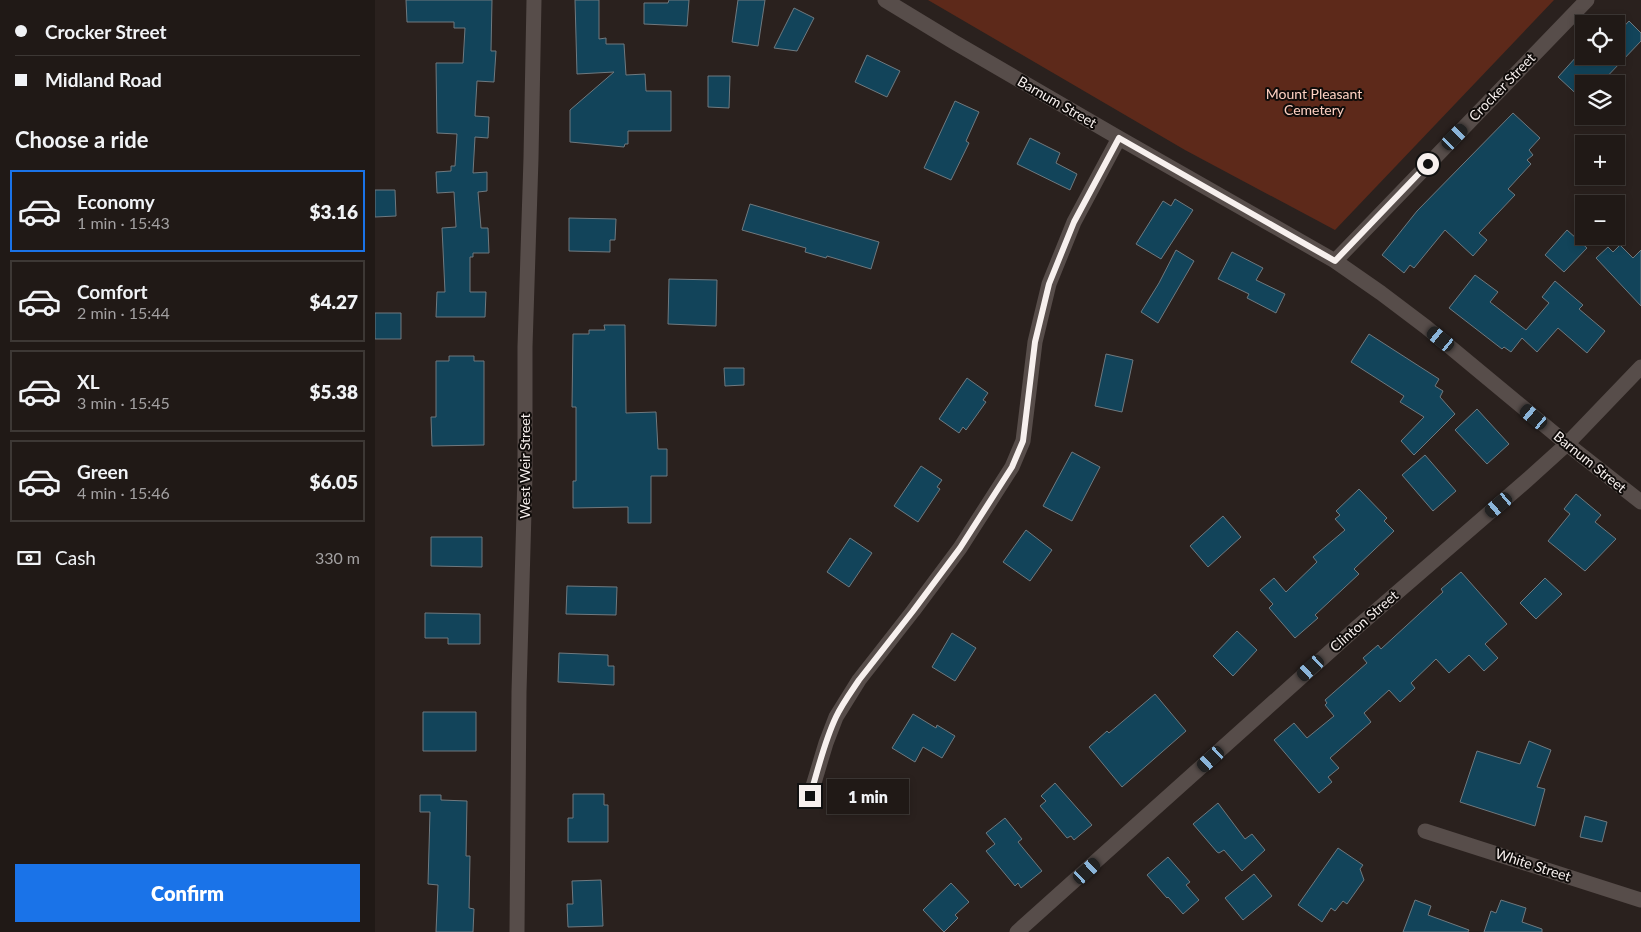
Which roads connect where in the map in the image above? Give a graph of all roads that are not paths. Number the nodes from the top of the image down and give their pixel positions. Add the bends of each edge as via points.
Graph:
1 (534, 0) edge
2 (885, 0) edge
3 (1587, 0) edge
4 (1119, 138) junction
5 (1335, 261) junction
6 (1641, 367) edge
7 (1567, 444) junction
8 (1641, 502) edge
9 (810, 796) dead end
10 (1425, 831) dead end
11 (1641, 900) edge
12 (517, 932) edge
13 (1017, 932) edge

1 - 12 street, West Weir Street via 518,709
2 - 4 street, Barnum Street
3 - 5 street, Crocker Street
4 - 5 street, Barnum Street
4 - 9 street via 1074,222 1049,284 1035,342 1023,441 1012,467 960,548 854,688 836,717
5 - 7 street, Barnum Street via 1426,328
6 - 7 street, Clinton Street
7 - 8 street, Barnum Street
7 - 13 street, Clinton Street
10 - 11 street, White Street

